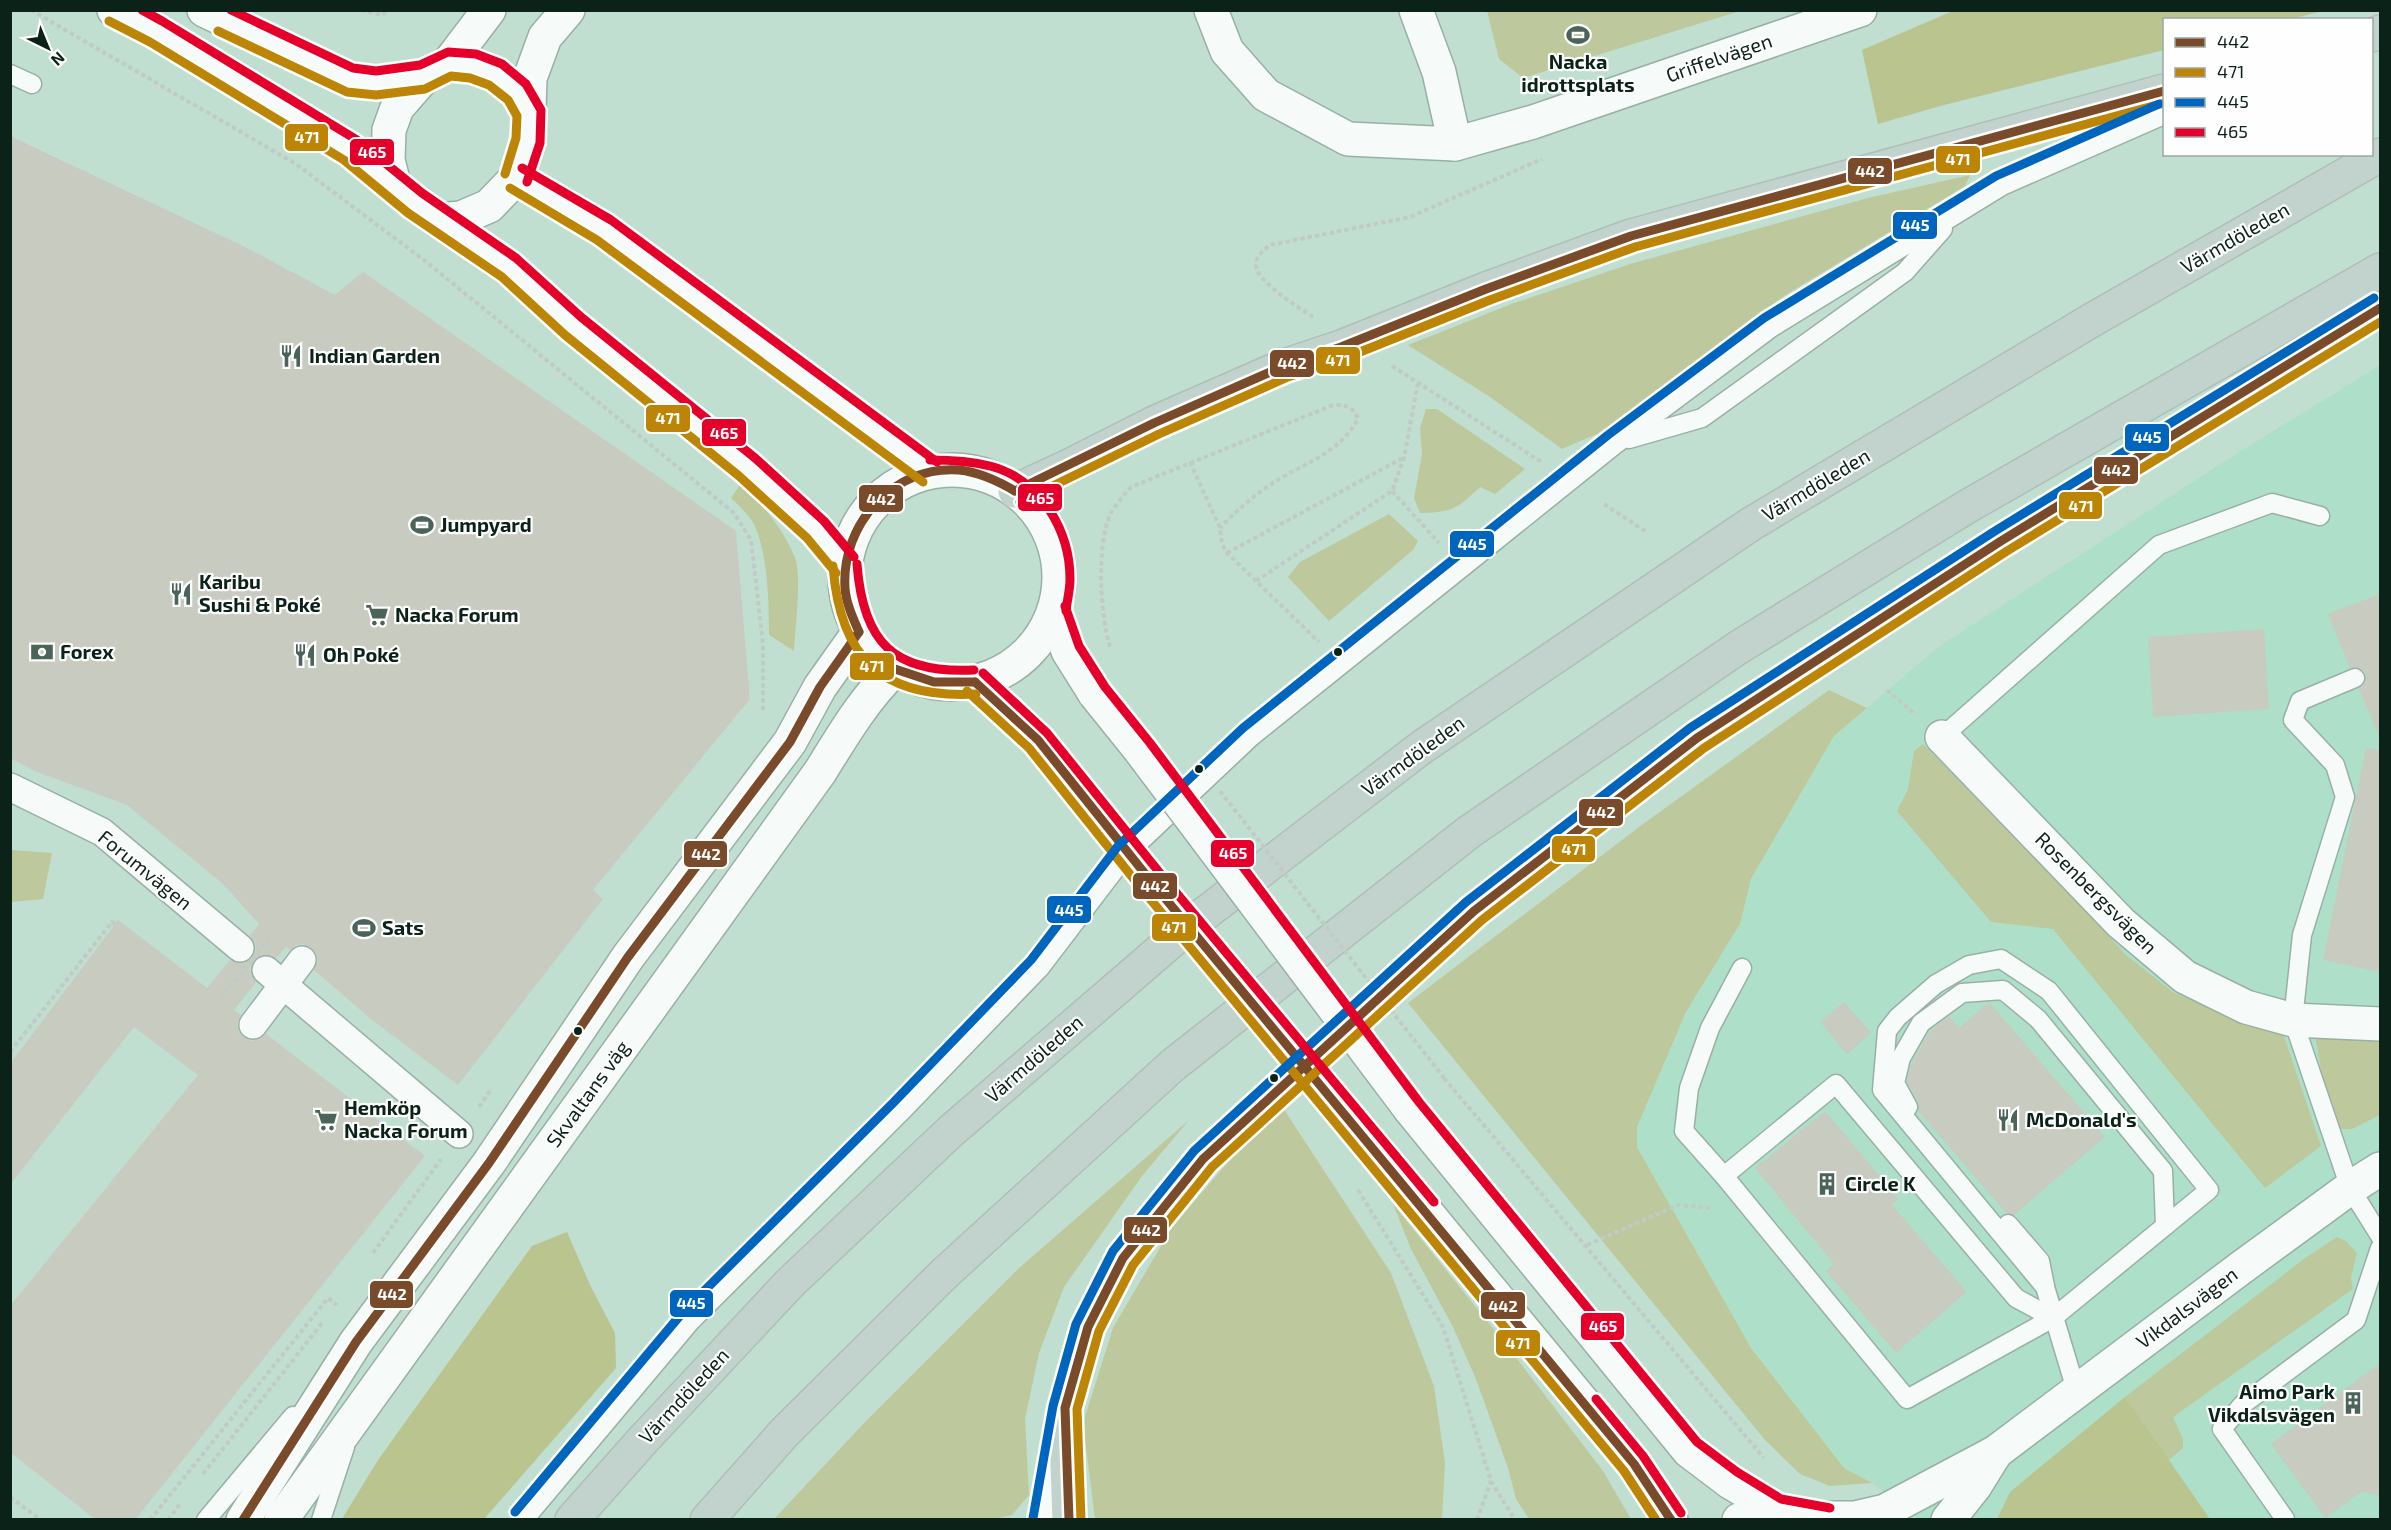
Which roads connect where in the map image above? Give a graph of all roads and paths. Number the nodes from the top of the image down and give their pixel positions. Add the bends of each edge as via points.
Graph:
1 (204, 10) edge
2 (361, 10) edge
3 (374, 10) edge
4 (388, 10) edge
5 (489, 10) edge
6 (568, 10) edge
7 (1210, 10) edge
8 (1416, 10) edge
9 (1860, 10) edge
10 (32, 11) edge
11 (118, 11) edge
12 (382, 15) junction
13 (436, 71) junction
14 (10, 74) edge
15 (32, 84) dead end
16 (2163, 91) edge
17 (529, 113) junction
18 (2163, 115) edge
19 (1533, 122) junction
20 (1455, 144) junction
21 (2380, 155) edge
22 (516, 178) junction
23 (395, 188) junction
24 (1956, 214) junction
25 (438, 220) junction
26 (2380, 270) edge
27 (2380, 308) edge
28 (1321, 323) dead end
29 (1387, 363) dead end
30 (1418, 382) junction
31 (1616, 444) junction
32 (1404, 458) junction
33 (1190, 462) junction
34 (1543, 464) dead end
35 (930, 472) junction
36 (1015, 490) junction
37 (1392, 491) junction
38 (1604, 504) dead end
39 (2320, 516) dead end
40 (1220, 528) junction
41 (1648, 533) dead end
42 (1439, 543) dead end
43 (1227, 553) junction
44 (845, 565) junction
45 (1256, 581) junction
46 (1054, 610) junction
47 (859, 632) junction
48 (1318, 642) dead end
49 (1115, 655) dead end
50 (895, 669) junction
51 (2355, 678) dead end
52 (975, 682) junction
53 (764, 714) dead end
54 (1942, 737) joint
55 (1213, 782) dead end
56 (24, 784) edge
57 (115, 924) dead end
58 (272, 935) dead end
59 (240, 948) dead end
60 (302, 960) dead end
61 (1742, 968) dead end
62 (274, 976) junction
63 (220, 999) dead end
64 (2293, 1020) junction
65 (2380, 1024) edge
66 (253, 1025) dead end
67 (10, 1052) edge
68 (494, 1086) dead end
69 (459, 1134) junction
70 (2380, 1169) edge
71 (1724, 1176) junction
72 (1357, 1188) dead end
73 (2350, 1188) junction
74 (1709, 1209) dead end
75 (2165, 1226) junction
76 (2380, 1236) edge
77 (1587, 1245) junction
78 (2380, 1248) edge
79 (370, 1257) dead end
80 (2045, 1287) junction
81 (343, 1295) dead end
82 (337, 1305) junction
83 (2053, 1318) junction
84 (356, 1342) junction
85 (2076, 1390) junction
86 (1065, 1408) junction
87 (354, 1420) junction
88 (1996, 1452) junction
89 (1768, 1462) dead end
90 (1491, 1480) junction
91 (197, 1482) dead end
92 (10, 1497) edge
93 (182, 1501) dead end
94 (1777, 1510) junction
95 (1827, 1519) edge
96 (2285, 1519) edge
97 (41, 1520) edge
98 (150, 1520) edge
99 (168, 1520) edge
100 (206, 1520) edge
101 (243, 1520) edge
102 (281, 1520) edge
103 (321, 1520) edge
104 (524, 1520) edge
105 (572, 1520) edge
106 (707, 1520) edge
107 (1045, 1520) edge
108 (1069, 1520) edge
109 (1477, 1520) edge
110 (1515, 1520) edge
111 (1671, 1520) edge
112 (1739, 1520) edge
113 (1948, 1520) edge

1 - 13 street via 350,80 376,83
2 - 12 path
3 - 12 path
4 - 12 path
5 - 13 street
6 - 17 street via 545,37 530,78
7 - 20 street, Griffelvägen via 1227,51 1266,95 1348,139
8 - 20 street via 1439,72
9 - 19 street, Griffelvägen
10 - 53 path via 296,164 423,260 734,513 751,540 763,644
11 - 23 street via 351,150
13 - 17 street via 473,66 495,74 517,92
13 - 23 street via 397,108 389,130 387,160
14 - 15 lane
16 - 36 highway via 1631,236 1284,366
17 - 22 street via 528,140
18 - 24 lane via 2002,186
19 - 20 street, Griffelvägen
19 - 28 path via 1545,158 1410,217 1270,245 1259,255 1255,264 1262,279
21 - 105 highway, Värmdöleden via 2092,320 1750,524 1422,747 1190,925 951,1131 790,1283
22 - 25 street via 489,206 461,218
22 - 35 street via 604,230
23 - 25 street
24 - 31 lane via 1771,328
24 - 31 lane via 1905,272 1702,418
25 - 44 street via 509,268 573,326 747,467 816,530
26 - 106 highway via 1968,506 1738,647 1469,832 1173,1065 944,1274 784,1433
27 - 86 highway via 2001,541 1697,738 1474,911 1203,1159 1123,1258 1088,1327
29 - 30 path
30 - 32 path
30 - 34 path
31 - 104 lane via 1251,737 1127,854 1040,968 691,1321
32 - 37 path
32 - 43 path
33 - 40 path
33 - 40 path via 1333,405 1346,405 1358,418 1341,441 1270,485
33 - 49 path via 1131,487 1111,514 1101,553 1104,627
35 - 36 street via 975,472
35 - 44 street via 899,484 872,505 859,523
36 - 46 street via 1045,523 1054,544 1059,588
37 - 42 path
37 - 45 path
38 - 41 path
39 - 54 lane via 2272,503 2158,545
40 - 43 path
43 - 45 path
44 - 47 street via 849,611
45 - 48 path
46 - 52 street via 1046,631 1016,664
46 - 94 street, bridge via 1068,651 1095,694 1410,1109 1689,1451
47 - 50 street
47 - 84 street, Skvaltans väg via 820,687 789,742 628,957 489,1163
50 - 52 street via 934,684
50 - 87 street, Skvaltans väg via 857,713 820,772
51 - 64 lane via 2300,701 2293,720 2335,765 2345,797 2302,935
52 - 111 street, bridge via 1038,740 1634,1464
54 - 64 street, Rosenbergsvägen via 2121,923 2185,977 2246,1007
55 - 77 path, bridge via 1444,1078
56 - 59 street, Forumvägen via 102,831
57 - 67 path via 112,922
58 - 63 path, bridge
60 - 62 street
61 - 71 lane via 1710,1028 1689,1088 1684,1131
62 - 66 street
62 - 69 street
64 - 65 street, Rosenbergsvägen
64 - 73 lane
68 - 69 path
69 - 79 path
70 - 73 street, Vikdalsvägen
71 - 83 lane via 1907,1399
71 - 83 lane via 1836,1084 2016,1298
72 - 90 path via 1443,1327
73 - 76 lane
73 - 85 street, Vikdalsvägen
74 - 77 path via 1678,1205
75 - 80 lane via 2163,1171 2038,1019 2003,990 1962,993 1921,1023 1900,1058 1895,1083 1904,1103 2040,1261
75 - 80 lane via 2209,1190 2049,991 2001,959 1969,965 1936,984 1887,1031 1882,1090
75 - 83 lane
77 - 89 path
78 - 96 lane via 2356,1320 2242,1405 2222,1429
80 - 83 lane
81 - 82 path
82 - 91 path
82 - 98 path via 328,1298
83 - 85 lane
84 - 100 lane
84 - 101 street, Skvaltans väg
85 - 88 street, Vikdalsvägen
86 - 107 lane
86 - 108 highway
87 - 102 street, Skvaltans väg
87 - 103 lane
88 - 95 street, Vikdalsvägen via 1885,1511
88 - 113 street, Vikdalsvägen
90 - 109 path
90 - 110 path
92 - 97 path
93 - 99 path
94 - 95 street, Vikdalsvägen
94 - 112 street

